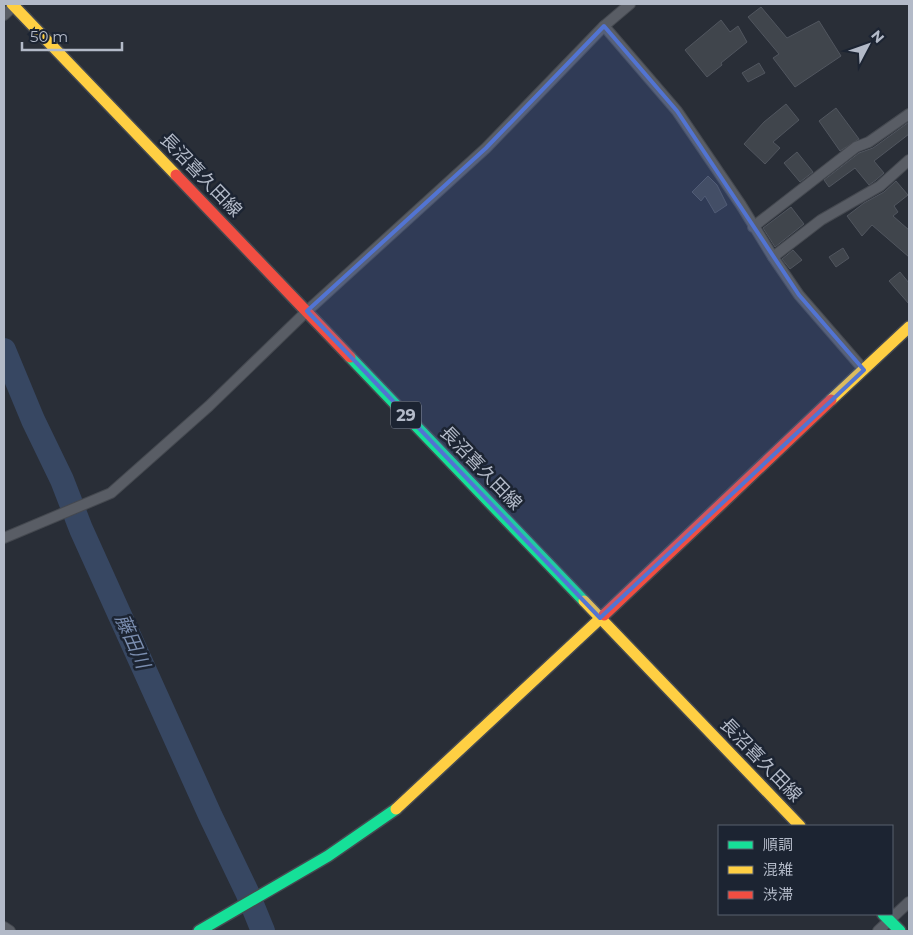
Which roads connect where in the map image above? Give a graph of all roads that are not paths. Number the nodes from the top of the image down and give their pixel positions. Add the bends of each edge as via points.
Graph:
1 (14, 4) edge
2 (630, 4) edge
3 (4, 16) edge
4 (604, 26) junction
5 (909, 114) edge
6 (909, 160) edge
7 (754, 227) junction
8 (772, 257) junction
9 (307, 311) junction
10 (909, 327) edge
11 (864, 370) junction
12 (4, 538) edge
13 (600, 618) junction
14 (799, 825) edge
15 (909, 902) edge
16 (893, 912) edge
17 (886, 917) edge
18 (4, 927) edge
19 (10, 931) edge
20 (199, 931) edge
21 (878, 931) edge
22 (900, 931) edge

1 - 3 street
1 - 9 main road, 長沼喜久田線 / 29
2 - 4 street
4 - 7 street via 677,111
4 - 9 street via 486,148
5 - 7 street via 869,142 856,147
6 - 8 street via 880,186 820,220
7 - 8 street
8 - 11 street via 799,295
9 - 12 street via 209,406 111,494
9 - 13 main road, 長沼喜久田線 / 29
10 - 11 main road
11 - 13 main road
13 - 14 main road, 長沼喜久田線 / 29
13 - 20 main road via 401,806 371,829
15 - 16 street
17 - 21 street
17 - 22 main road
18 - 19 street

